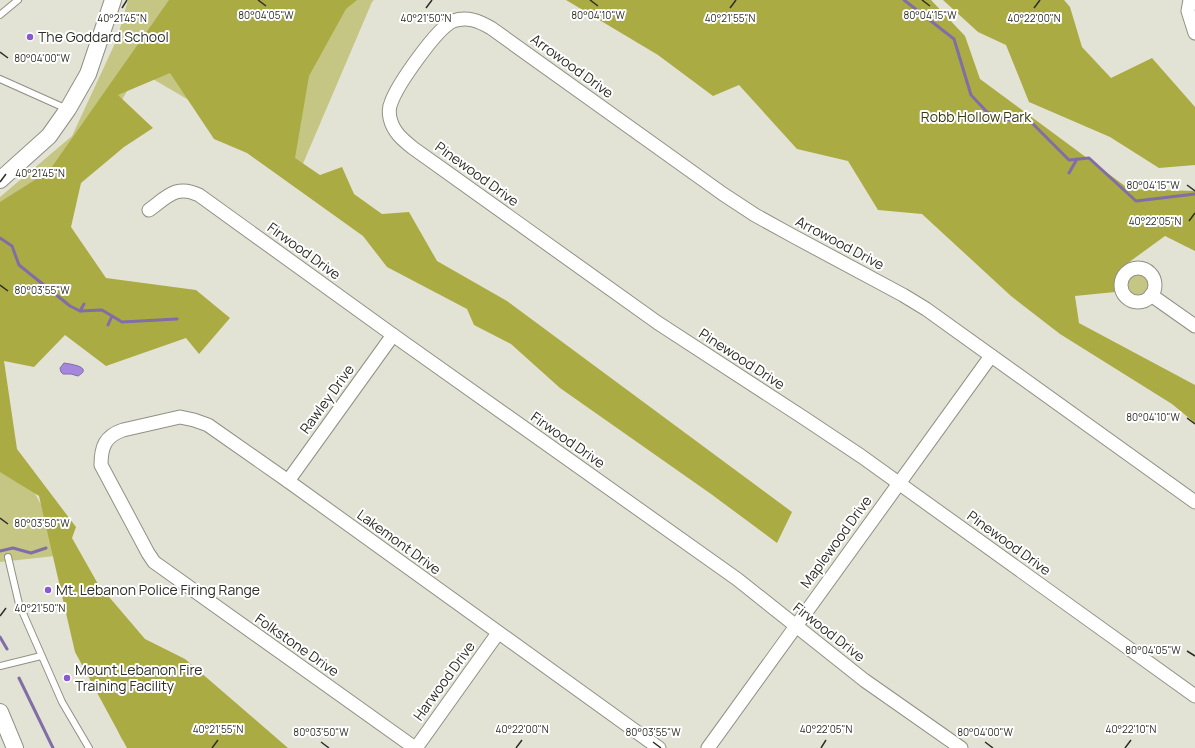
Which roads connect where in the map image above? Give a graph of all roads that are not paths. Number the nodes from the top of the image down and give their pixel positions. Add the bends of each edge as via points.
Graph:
1 (18, 0) edge
2 (113, 0) edge
3 (1190, 0) edge
4 (0, 16) edge
5 (467, 19) joint
6 (1195, 33) edge
7 (0, 79) edge
8 (68, 109) junction
9 (0, 180) edge
10 (149, 210) dead end
11 (1151, 295) dead end
12 (1195, 326) edge
13 (393, 335) junction
14 (991, 356) junction
15 (106, 442) joint
16 (288, 481) junction
17 (898, 483) junction
18 (1195, 502) edge
19 (8, 557) dead end
20 (795, 627) junction
21 (498, 633) junction
22 (41, 656) junction
23 (0, 666) edge
24 (1195, 696) edge
25 (0, 712) edge
26 (15, 748) edge
27 (89, 748) edge
28 (415, 748) edge
29 (659, 748) edge
30 (708, 748) edge
31 (961, 748) edge

1 - 4 lane
2 - 8 street via 88,74
3 - 6 street via 1188,11
5 - 14 street, Arrowood Drive via 478,20 491,28 754,215 903,296
5 - 17 street, Pinewood Drive via 454,21 436,34 396,92 390,104 390,117 399,137 658,323
7 - 8 lane
8 - 9 street via 49,136
10 - 13 street, Firwood Drive via 178,191 189,190 199,195
11 - 12 street
13 - 16 street, Rawley Drive
13 - 20 street, Firwood Drive via 736,579
14 - 17 street, Maplewood Drive
14 - 18 street, Arrowood Drive
15 - 16 street, Lakemont Drive via 115,433 123,430 180,417 194,420 208,426
15 - 28 street, Folkstone Drive via 101,455 101,465 154,562
16 - 21 street, Lakemont Drive
17 - 20 street, Maplewood Drive
17 - 24 street, Pinewood Drive
19 - 22 lane via 18,604
20 - 30 street, Maplewood Drive
20 - 31 street, Firwood Drive via 864,680
21 - 28 street, Harwood Drive
21 - 29 street, Lakemont Drive
22 - 23 lane
22 - 27 lane via 62,702
25 - 26 street

